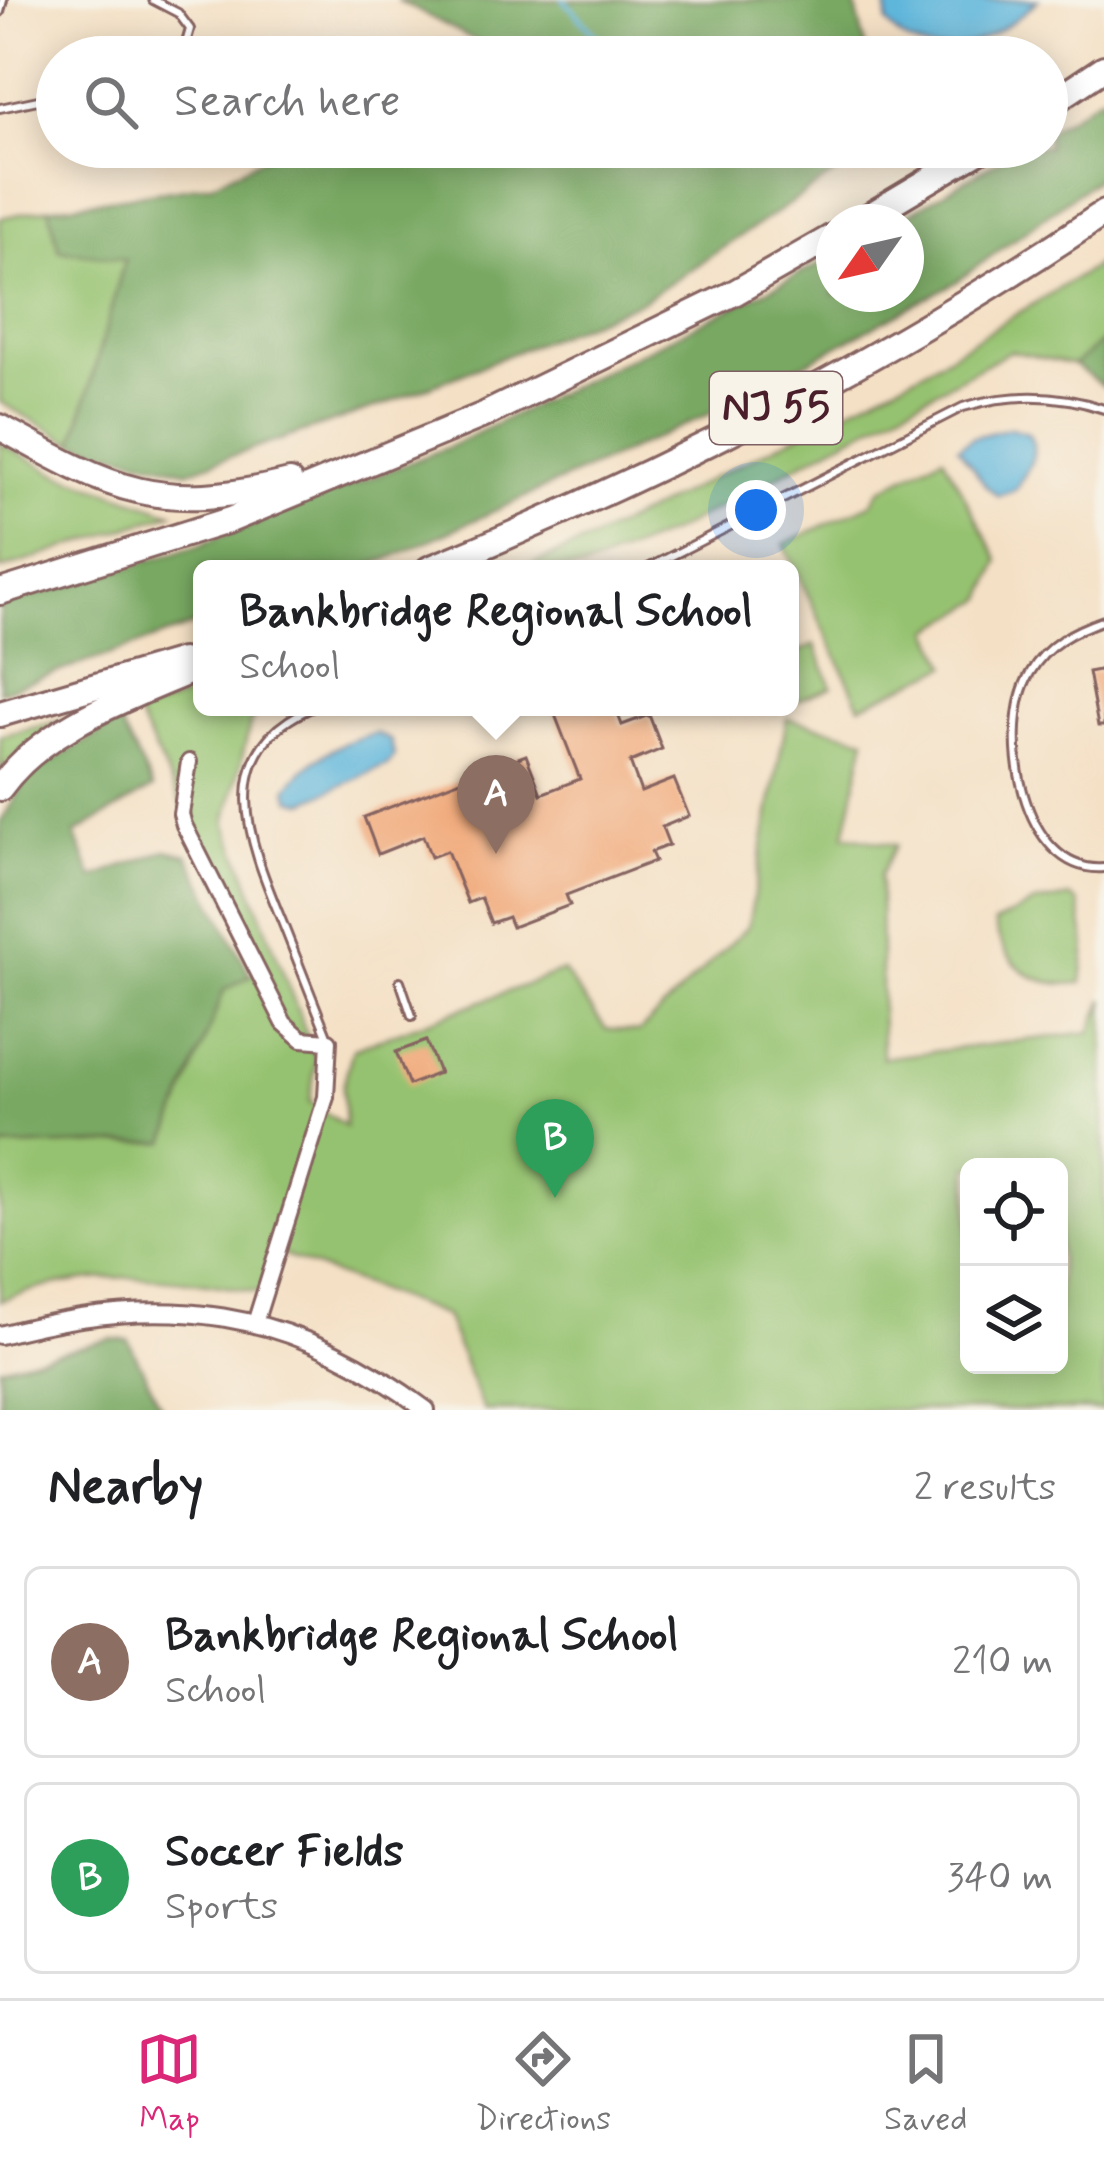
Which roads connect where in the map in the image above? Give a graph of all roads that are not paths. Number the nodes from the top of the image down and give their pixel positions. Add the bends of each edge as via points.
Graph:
1 (3, 0) edge
2 (153, 0) edge
3 (0, 12) edge
4 (189, 36) edge
5 (1104, 68) edge
6 (1068, 92) edge
7 (36, 100) edge
8 (0, 108) edge
9 (950, 168) edge
10 (889, 204) edge
11 (1104, 213) edge
12 (816, 246) edge
13 (1104, 410) edge
14 (0, 427) edge
15 (328, 480) junction
16 (451, 560) edge
17 (664, 560) edge
18 (0, 592) edge
19 (1104, 620) edge
20 (193, 658) edge
21 (193, 670) edge
22 (0, 714) edge
23 (298, 716) edge
24 (189, 762) dead end
25 (0, 788) edge
26 (1104, 868) edge
27 (400, 981) dead end
28 (412, 1016) dead end
29 (329, 1041) junction
30 (256, 1323) junction
31 (0, 1335) edge
32 (426, 1410) edge

1 - 3 lane
2 - 4 lane via 185,20
5 - 6 highway
7 - 8 lane
9 - 10 highway
11 - 16 highway, NJ 55 via 834,380 572,510
12 - 15 highway, NJ 55 via 508,404
13 - 17 lane via 1041,396 963,407
14 - 15 highway via 97,479 152,495 211,498 308,477
15 - 18 highway, NJ 55 via 230,520
19 - 26 lane via 1070,633 1037,662 1014,723 1036,825 1068,858
20 - 22 highway
21 - 25 highway via 63,731
23 - 29 lane via 259,753 245,808 257,860
24 - 29 street via 181,814 200,862 284,1023 302,1039
27 - 28 lane
29 - 30 street via 326,1097
30 - 31 street via 133,1310
30 - 32 street via 365,1370

